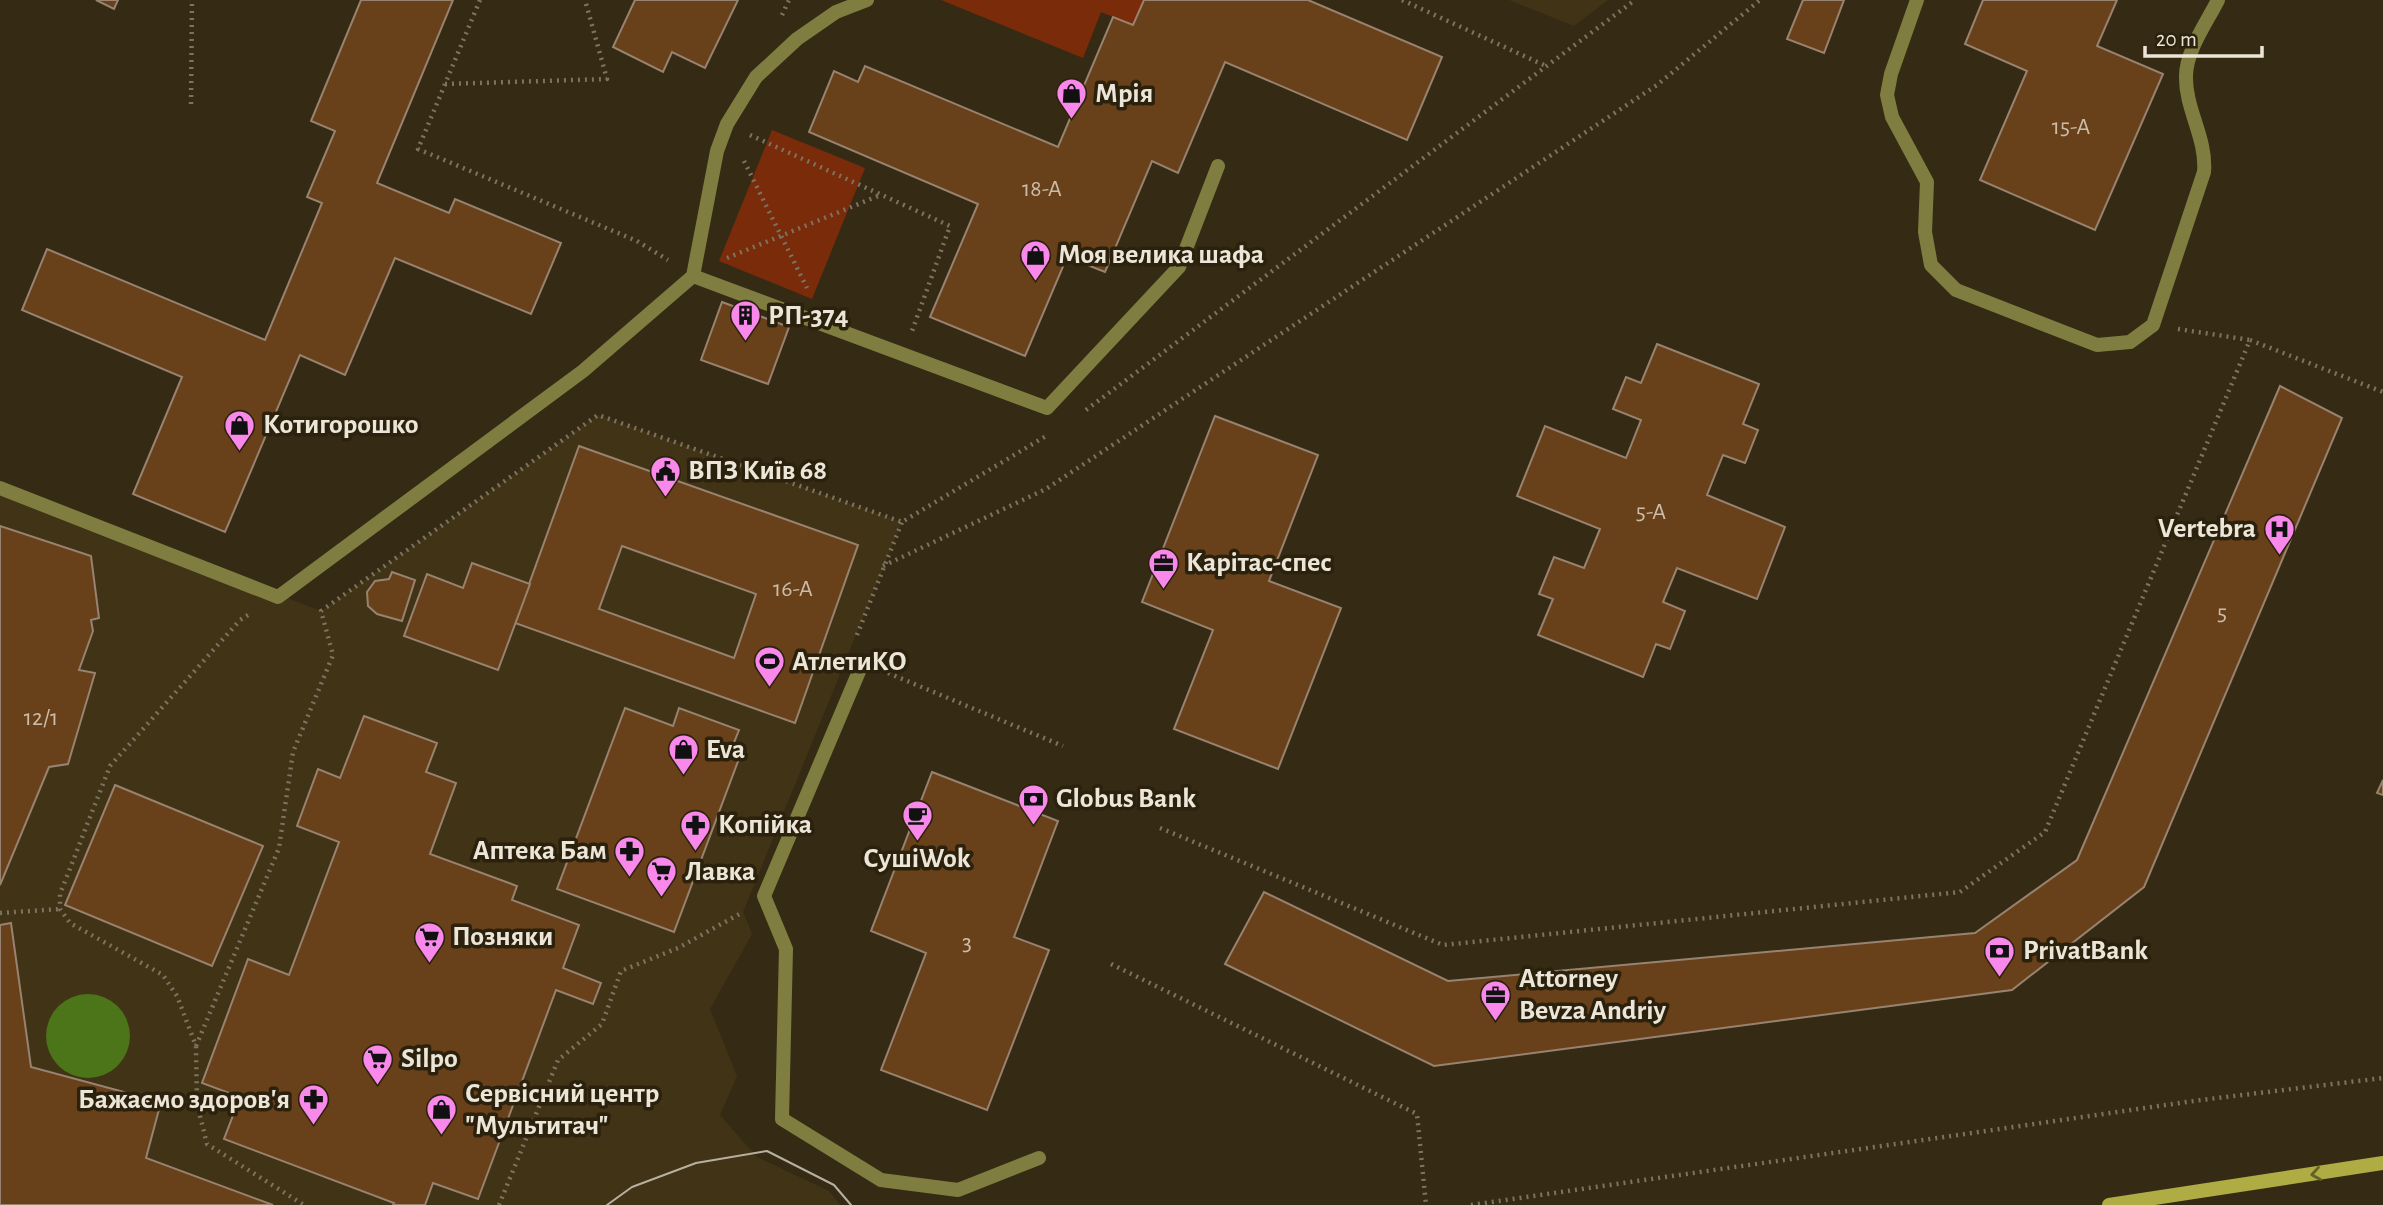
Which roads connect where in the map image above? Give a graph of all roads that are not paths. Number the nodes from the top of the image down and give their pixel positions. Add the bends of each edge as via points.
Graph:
1 (867, 0) edge
2 (1917, 0) edge
3 (2218, 0) edge
4 (1218, 166) dead end
5 (693, 276) junction
6 (0, 488) edge
7 (863, 662) road end
8 (1039, 1158) dead end
9 (2383, 1163) edge
10 (2109, 1205) edge

1 - 5 lane via 836,12 797,39 756,77 727,124 717,151
2 - 3 lane via 1887,95 1892,117 1927,182 1925,232 1931,265 1956,290 2097,345 2130,342 2153,325 2204,172 2206,153 2186,75
4 - 5 lane via 1179,267 1047,408
5 - 6 lane via 583,371 278,597
7 - 8 lane via 764,897 786,949 782,1119 881,1180 958,1190
9 -> 10 main road

